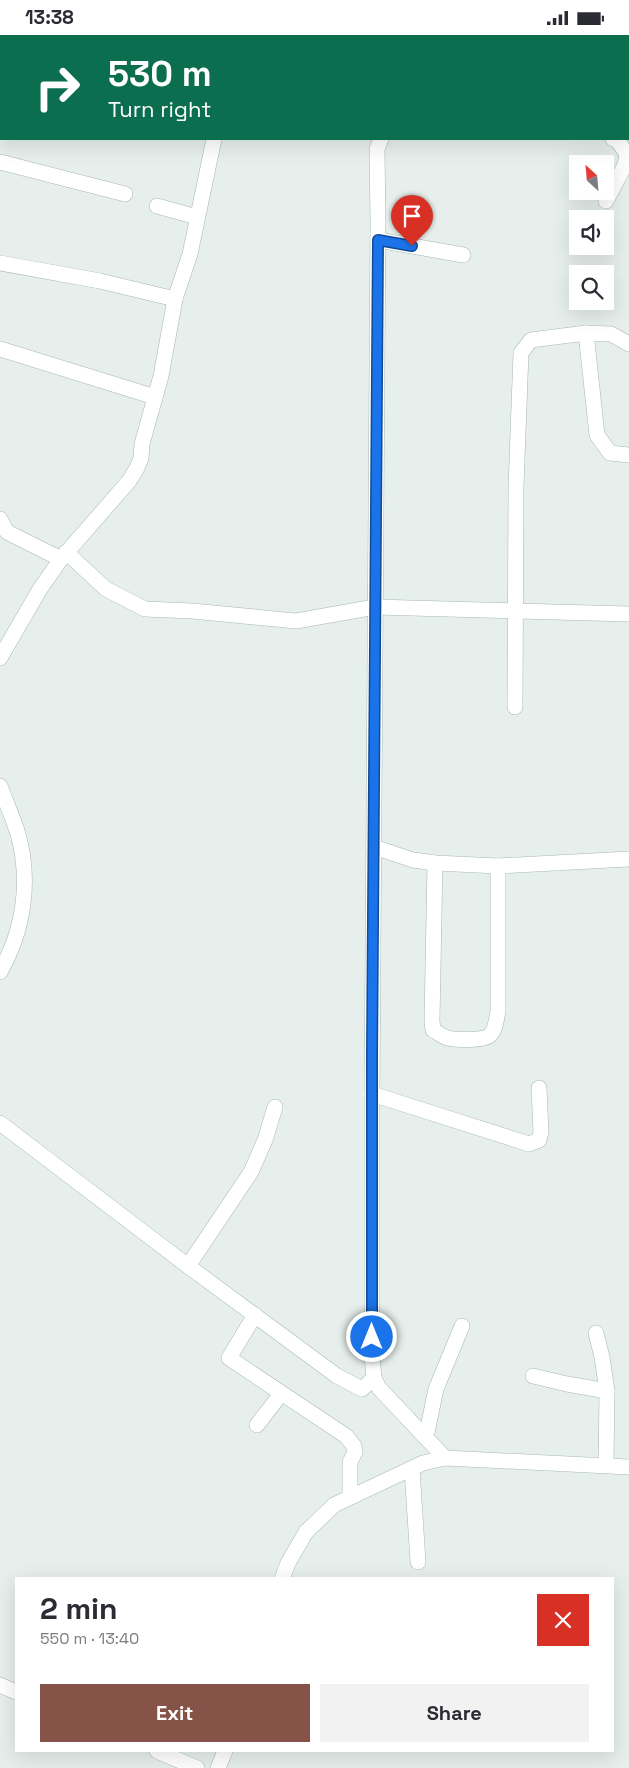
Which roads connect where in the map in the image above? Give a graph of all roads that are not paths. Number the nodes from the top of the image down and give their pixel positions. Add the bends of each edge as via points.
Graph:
1 (214, 140) edge
2 (381, 140) edge
3 (615, 140) edge
4 (0, 162) edge
5 (125, 194) dead end
6 (606, 201) dead end
7 (157, 206) dead end
8 (197, 217) junction
9 (378, 240) junction
10 (463, 255) dead end
11 (0, 263) edge
12 (176, 299) junction
13 (586, 333) junction
14 (629, 344) edge
15 (0, 349) edge
16 (155, 397) junction
17 (629, 455) edge
18 (0, 519) edge
19 (63, 555) junction
20 (375, 607) junction
21 (516, 610) junction
22 (629, 614) edge
23 (0, 658) edge
24 (515, 707) dead end
25 (0, 786) edge
26 (374, 847) junction
27 (629, 859) edge
28 (435, 863) junction
29 (498, 866) junction
30 (0, 972) edge
31 (539, 1088) dead end
32 (372, 1095) junction
33 (275, 1107) dead end
34 (0, 1123) edge
35 (188, 1266) junction
36 (255, 1315) junction
37 (462, 1326) dead end
38 (596, 1333) dead end
39 (533, 1376) dead end
40 (374, 1379) junction
41 (607, 1391) junction
42 (281, 1394) junction
43 (256, 1425) dead end
44 (426, 1437) junction
45 (446, 1458) junction
46 (606, 1465) junction
47 (629, 1467) edge
48 (412, 1469) junction
49 (350, 1497) junction
50 (418, 1562) dead end
51 (283, 1577) edge
52 (0, 1685) edge
53 (15, 1691) edge
54 (159, 1752) edge
55 (225, 1752) edge
56 (197, 1768) edge
57 (218, 1768) edge

1 - 8 street
2 - 9 street via 377,149
3 - 6 street via 627,154 625,165
4 - 5 street
7 - 8 street
8 - 12 street
9 - 10 street
9 - 20 street
11 - 12 street
12 - 16 street
13 - 14 street via 611,334
13 - 17 street via 597,435 610,453
13 - 21 street via 531,340 521,353
15 - 16 street
16 - 19 street via 137,468
18 - 19 street via 7,532
19 - 20 street via 106,589 145,609 296,621
19 - 23 street
20 - 21 street
20 - 26 street
21 - 22 street
21 - 24 street
25 - 30 street via 17,833 25,878 19,927 11,953
26 - 28 street via 413,860
26 - 32 street
27 - 29 street
28 - 29 street
28 - 29 street via 432,1021 433,1030 448,1038 483,1039 494,1027 498,1012
31 - 32 street via 541,1132 539,1140 530,1144
32 - 40 street
33 - 35 street via 251,1172
34 - 35 street
35 - 36 street
36 - 40 street via 351,1385 362,1389
36 - 42 street via 229,1358
37 - 44 street via 436,1389
38 - 41 street
39 - 41 street
40 - 44 street
41 - 46 street
42 - 43 street
42 - 49 street via 346,1436 354,1446 355,1452 350,1461
44 - 45 street
45 - 46 street
45 - 48 street
46 - 47 street
48 - 49 street
48 - 50 street
49 - 51 street via 334,1505 306,1532
52 - 53 street
54 - 56 street
55 - 57 street

